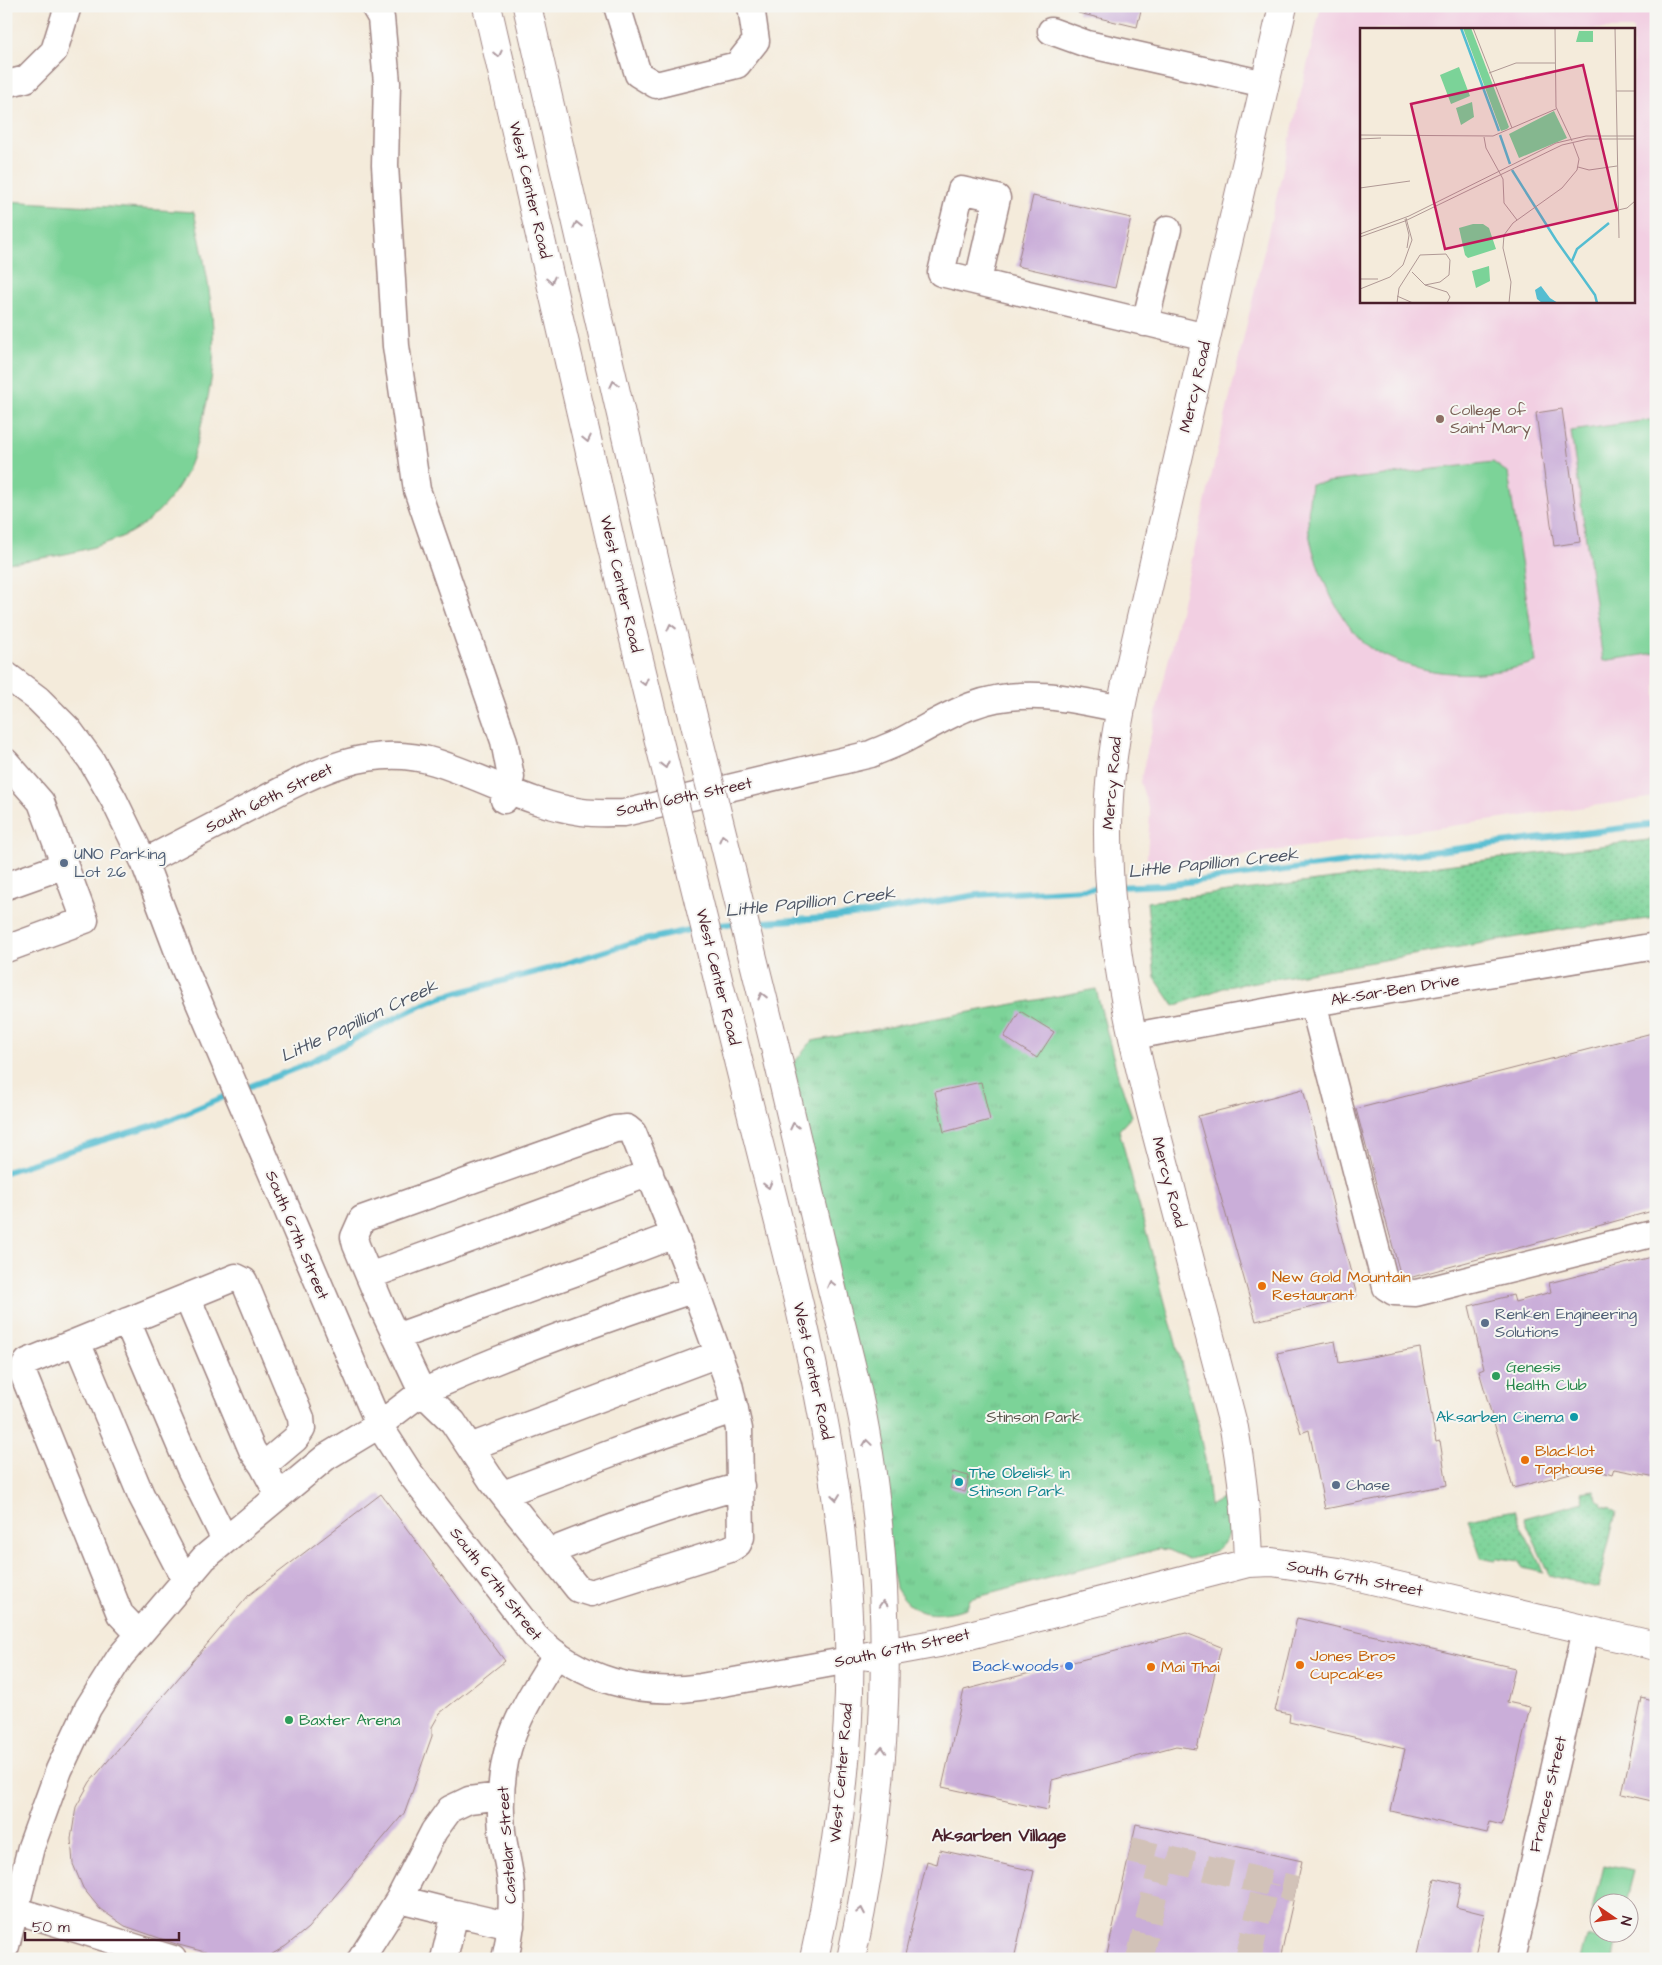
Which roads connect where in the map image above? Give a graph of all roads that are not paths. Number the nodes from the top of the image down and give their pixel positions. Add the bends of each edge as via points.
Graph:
1 (68, 6) edge
2 (374, 6) edge
3 (487, 6) edge
4 (527, 6) edge
5 (616, 6) edge
6 (751, 6) edge
7 (1283, 6) edge
8 (1051, 31) dead end
9 (6, 84) edge
10 (1265, 84) junction
11 (1168, 229) dead end
12 (978, 281) dead end
13 (1146, 322) junction
14 (1206, 337) junction
15 (6, 675) edge
16 (1121, 709) junction
17 (6, 762) edge
18 (506, 794) junction
19 (144, 862) junction
20 (65, 866) junction
21 (6, 886) edge
22 (1656, 946) edge
23 (6, 949) edge
24 (1313, 1003) junction
25 (1134, 1036) junction
26 (650, 1173) junction
27 (1656, 1233) edge
28 (674, 1235) junction
29 (369, 1276) junction
30 (694, 1289) junction
31 (187, 1297) junction
32 (127, 1322) junction
33 (396, 1337) junction
34 (77, 1342) junction
35 (718, 1354) junction
36 (422, 1392) junction
37 (734, 1409) junction
38 (379, 1425) junction
39 (470, 1447) junction
40 (264, 1466) junction
41 (741, 1486) junction
42 (503, 1494) junction
43 (279, 1496) junction
44 (225, 1540) junction
45 (549, 1552) junction
46 (1248, 1563) junction
47 (185, 1580) junction
48 (1586, 1630) junction
49 (140, 1634) junction
50 (1656, 1646) edge
51 (886, 1653) junction
52 (557, 1654) junction
53 (849, 1660) junction
54 (501, 1796) junction
55 (399, 1899) junction
56 (15, 1910) junction
57 (455, 1913) junction
58 (511, 1926) junction
59 (6, 1946) edge
60 (173, 1959) edge
61 (361, 1959) edge
62 (444, 1959) edge
63 (505, 1959) edge
64 (814, 1959) edge
65 (852, 1959) edge
66 (1511, 1959) edge

1 - 9 street via 54,52 26,78
2 - 18 street via 380,18 387,83 385,165 396,346 417,490 504,741 511,777
3 -> 53 main road, West Center Road, bridge via 653,718 803,1322 826,1428 842,1542
51 -> 4 main road, bridge via 878,1532 866,1431 852,1361 655,562
5 - 6 street via 638,74 656,85 737,65 756,41
7 - 10 main road, Mercy Road
8 - 10 street via 1088,44
10 - 14 main road, Mercy Road
11 - 13 street
12 - 13 street
13 - 14 street
14 - 16 main road, Mercy Road
15 - 19 street, South 67th Street via 47,707 83,748
16 - 18 street, South 68th Street via 1047,696 997,699 959,711 909,738 864,756 624,812 597,814 574,811
16 - 25 main road, Mercy Road via 1108,804 1108,848 1120,973
17 - 20 street via 41,802
18 - 19 street, South 68th Street via 426,760 384,756 355,760 315,773
19 - 38 street, South 67th Street via 183,965
20 - 21 street
20 - 23 street via 85,920
22 - 24 street, Ak-Sar-Ben Drive
24 - 25 street, Ak-Sar-Ben Drive
24 - 27 street via 1386,1287 1394,1292 1416,1293
25 - 46 main road, Mercy Road via 1141,1076 1234,1428 1243,1475
26 - 28 street
26 - 29 street
26 - 29 street via 633,1132 627,1128 615,1129 388,1209 362,1219 354,1237
28 - 30 street
28 - 33 street
29 - 33 street
30 - 35 street
30 - 36 street via 487,1363
31 - 32 street
31 - 40 street via 252,1450
31 - 40 street via 236,1277 244,1281 301,1418 302,1429 295,1439
32 - 34 street
32 - 44 street via 190,1469
33 - 36 street
34 - 47 street via 141,1495
34 - 49 street via 28,1362 22,1371 120,1614
35 - 37 street via 730,1384
35 - 39 street
36 - 38 street
36 - 39 street via 453,1422
37 - 41 street via 739,1429
37 - 42 street
38 - 43 street via 326,1457
38 - 52 street, South 67th Street via 409,1472 528,1626
39 - 42 street
40 - 43 street
41 - 45 street via 623,1523
41 - 45 street via 741,1537 738,1544 730,1549 591,1593 578,1589
42 - 45 street
43 - 44 street
44 - 47 street
46 - 48 main road, South 67th Street via 1272,1562 1338,1572
46 - 51 main road, South 67th Street via 939,1643
47 - 49 street
48 - 50 main road, South 67th Street
48 - 66 street, Frances Street
49 - 56 street via 120,1657 88,1708 59,1770 31,1847
51 - 53 main road, South 67th Street
65 -> 51 main road via 876,1818
52 - 53 street, South 67th Street via 612,1682 667,1690 701,1687
52 - 54 street, Castelar Street via 518,1719 504,1761
53 - 64 main road, West Center Road via 839,1816
54 - 55 street via 469,1800 450,1809 434,1831
54 - 58 street, Castelar Street via 502,1832 511,1884
55 - 57 street
55 - 61 street
56 - 59 street
56 - 60 street
57 - 58 street
57 - 62 street
58 - 63 street, Castelar Street

